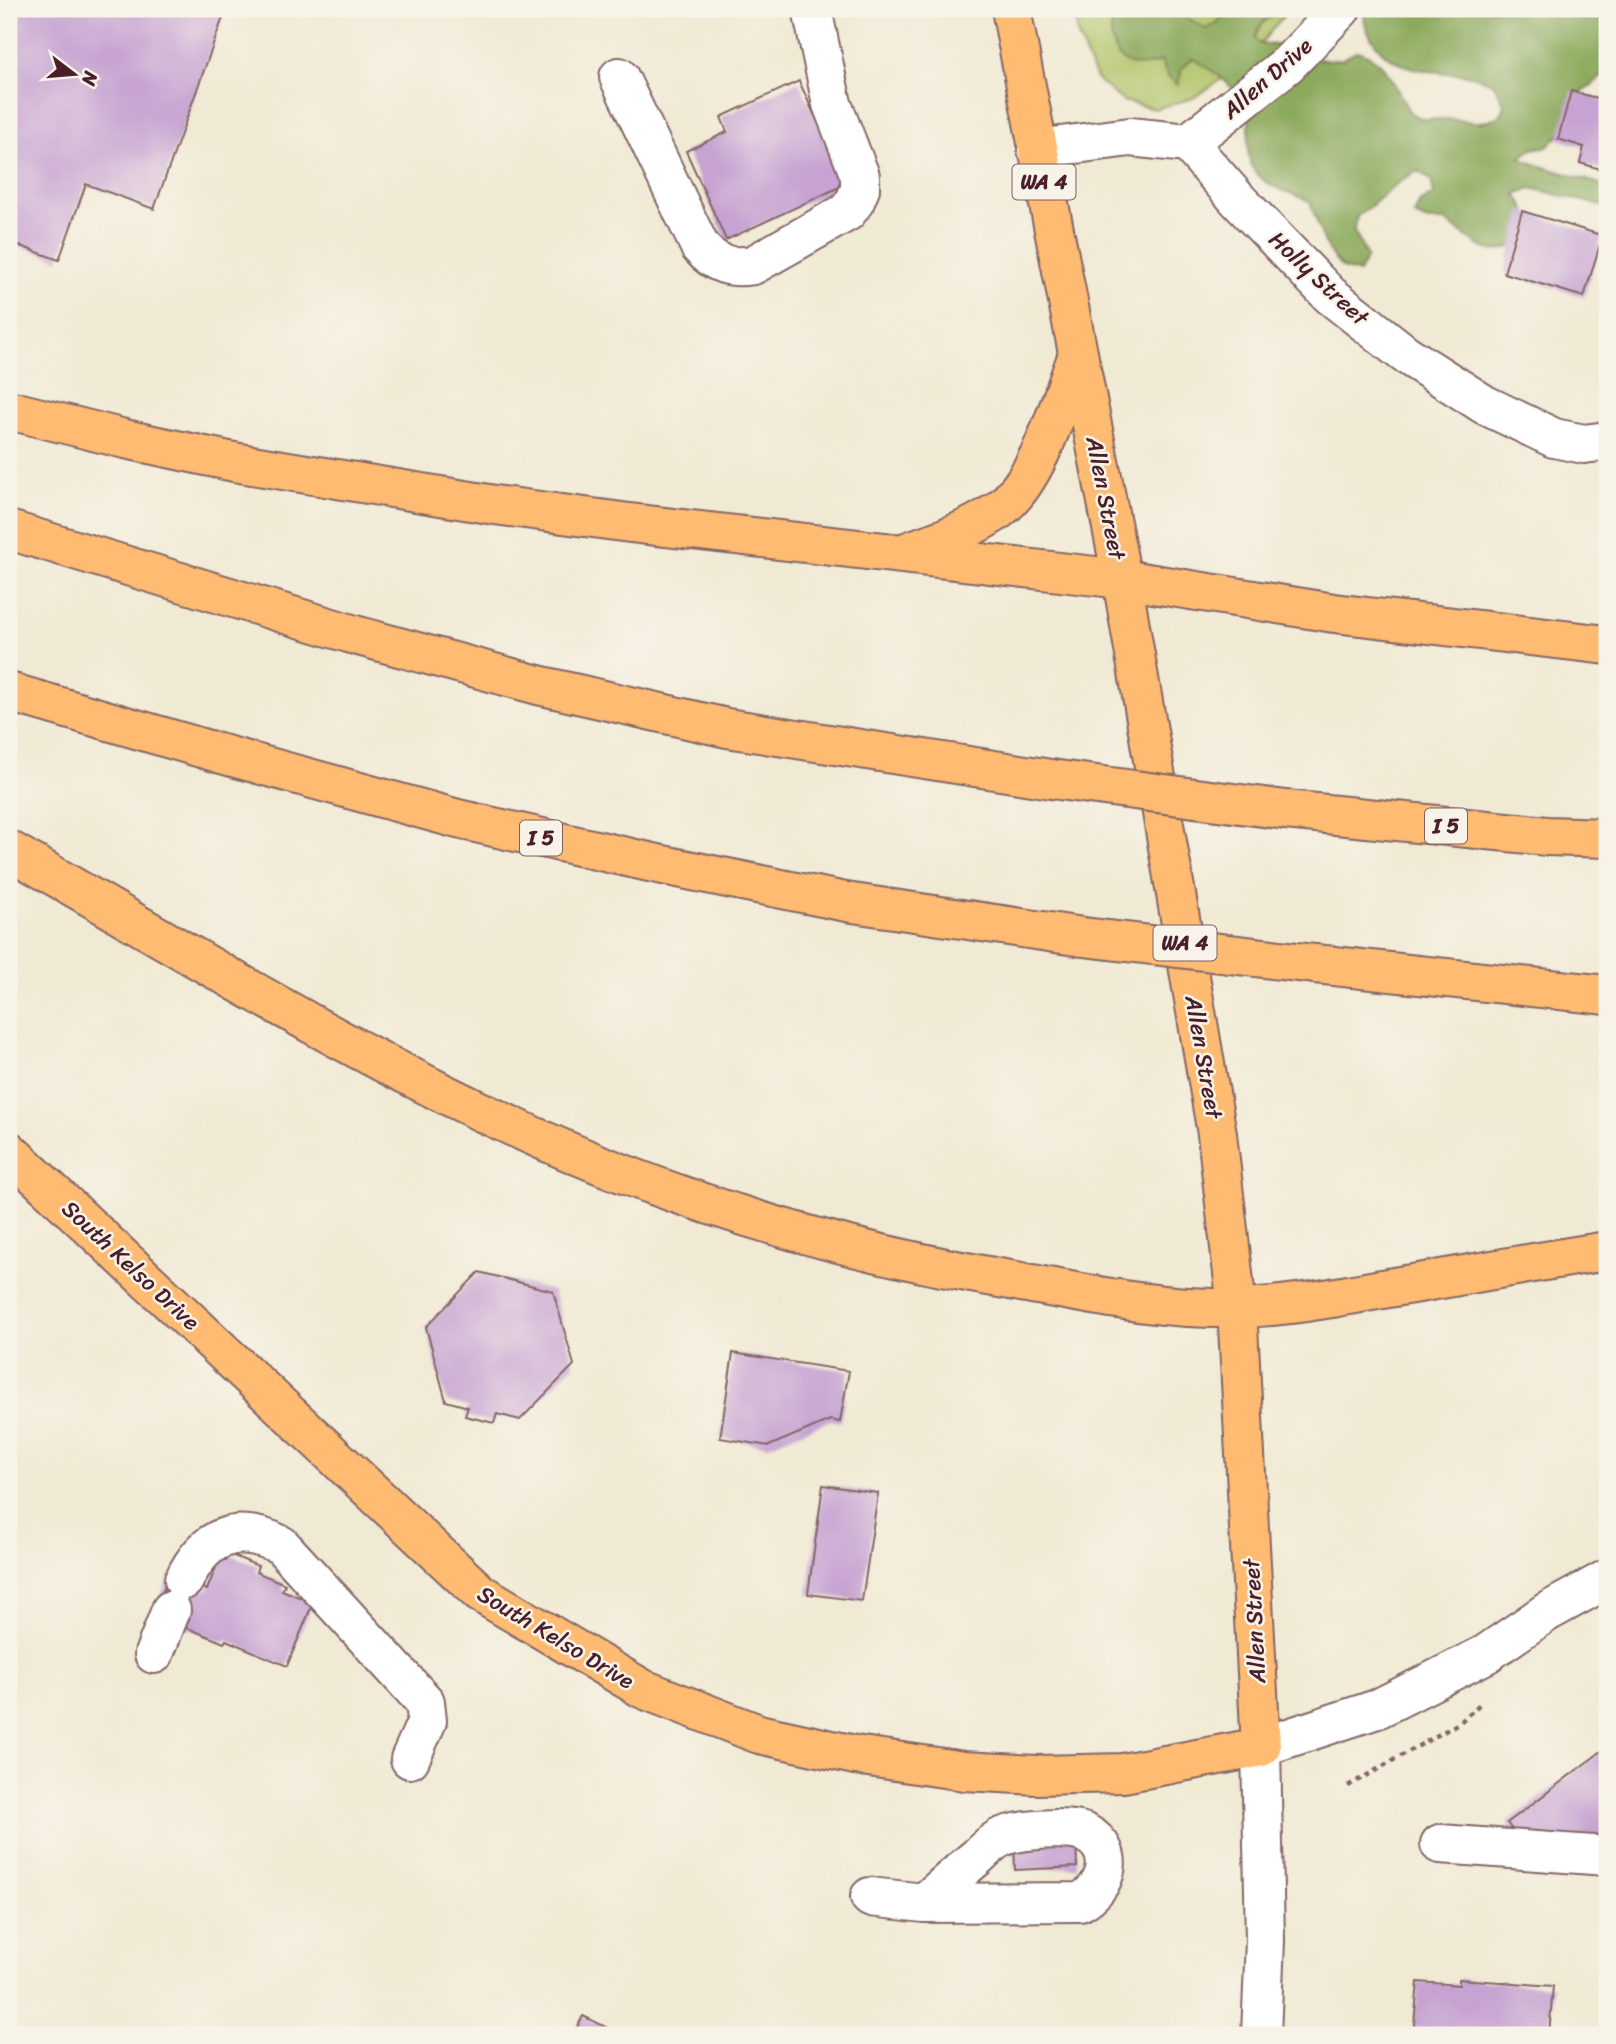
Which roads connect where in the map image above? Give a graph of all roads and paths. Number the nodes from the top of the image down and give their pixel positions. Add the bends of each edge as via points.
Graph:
1 (813, 9) edge
2 (1010, 9) edge
3 (1341, 9) edge
4 (619, 76) dead end
5 (1188, 143) junction
6 (1037, 149) junction
7 (1078, 355) junction
8 (9, 410) edge
9 (1607, 441) edge
10 (9, 530) edge
11 (901, 554) junction
12 (1122, 579) junction
13 (1607, 645) edge
14 (9, 692) edge
15 (1607, 838) edge
16 (9, 850) edge
17 (1607, 995) edge
18 (9, 1151) edge
19 (1607, 1251) edge
20 (1237, 1308) junction
21 (1607, 1579) edge
22 (154, 1654) dead end
23 (1261, 1747) junction
24 (410, 1759) dead end
25 (1440, 1844) dead end
26 (1607, 1856) edge
27 (870, 1897) dead end
28 (924, 1903) dead end
29 (1261, 2035) edge

1 - 4 street via 832,104 860,176 860,189 847,212 753,265 723,265 700,247
2 - 6 main road, Allen Street / WA 4
3 - 5 street, Allen Drive via 1288,64
5 - 6 street via 1130,137
5 - 9 street, Holly Street via 1331,295 1405,354 1485,405 1554,438 1584,444
6 - 7 main road, Allen Street / WA 4
7 - 11 main road via 1041,450 1016,494 980,522
7 - 12 main road, Allen Street / WA 4
8 - 11 main road via 233,462 340,480 616,521
10 - 15 main road, I 5, bridge via 355,635 538,685 727,729 1286,810
11 - 12 main road
12 - 13 main road via 1334,613
12 - 20 main road, Allen Street / WA 4 via 1217,1133
14 - 17 main road, I 5, bridge via 458,819 846,902 1083,937
16 - 20 main road via 424,1083 578,1156 771,1224 921,1264 1168,1306
18 - 23 main road, South Kelso Drive via 480,1593 643,1689 759,1734 855,1755 964,1771 1123,1773
19 - 20 main road via 1307,1302
20 - 23 main road, Allen Street
21 - 23 street via 1547,1612 1486,1654 1377,1709
22 - 24 street via 177,1595 202,1550 220,1538 262,1535 281,1545 425,1702 427,1721
23 - 29 street, Allen Street via 1265,1940
25 - 26 street
27 - 28 street

